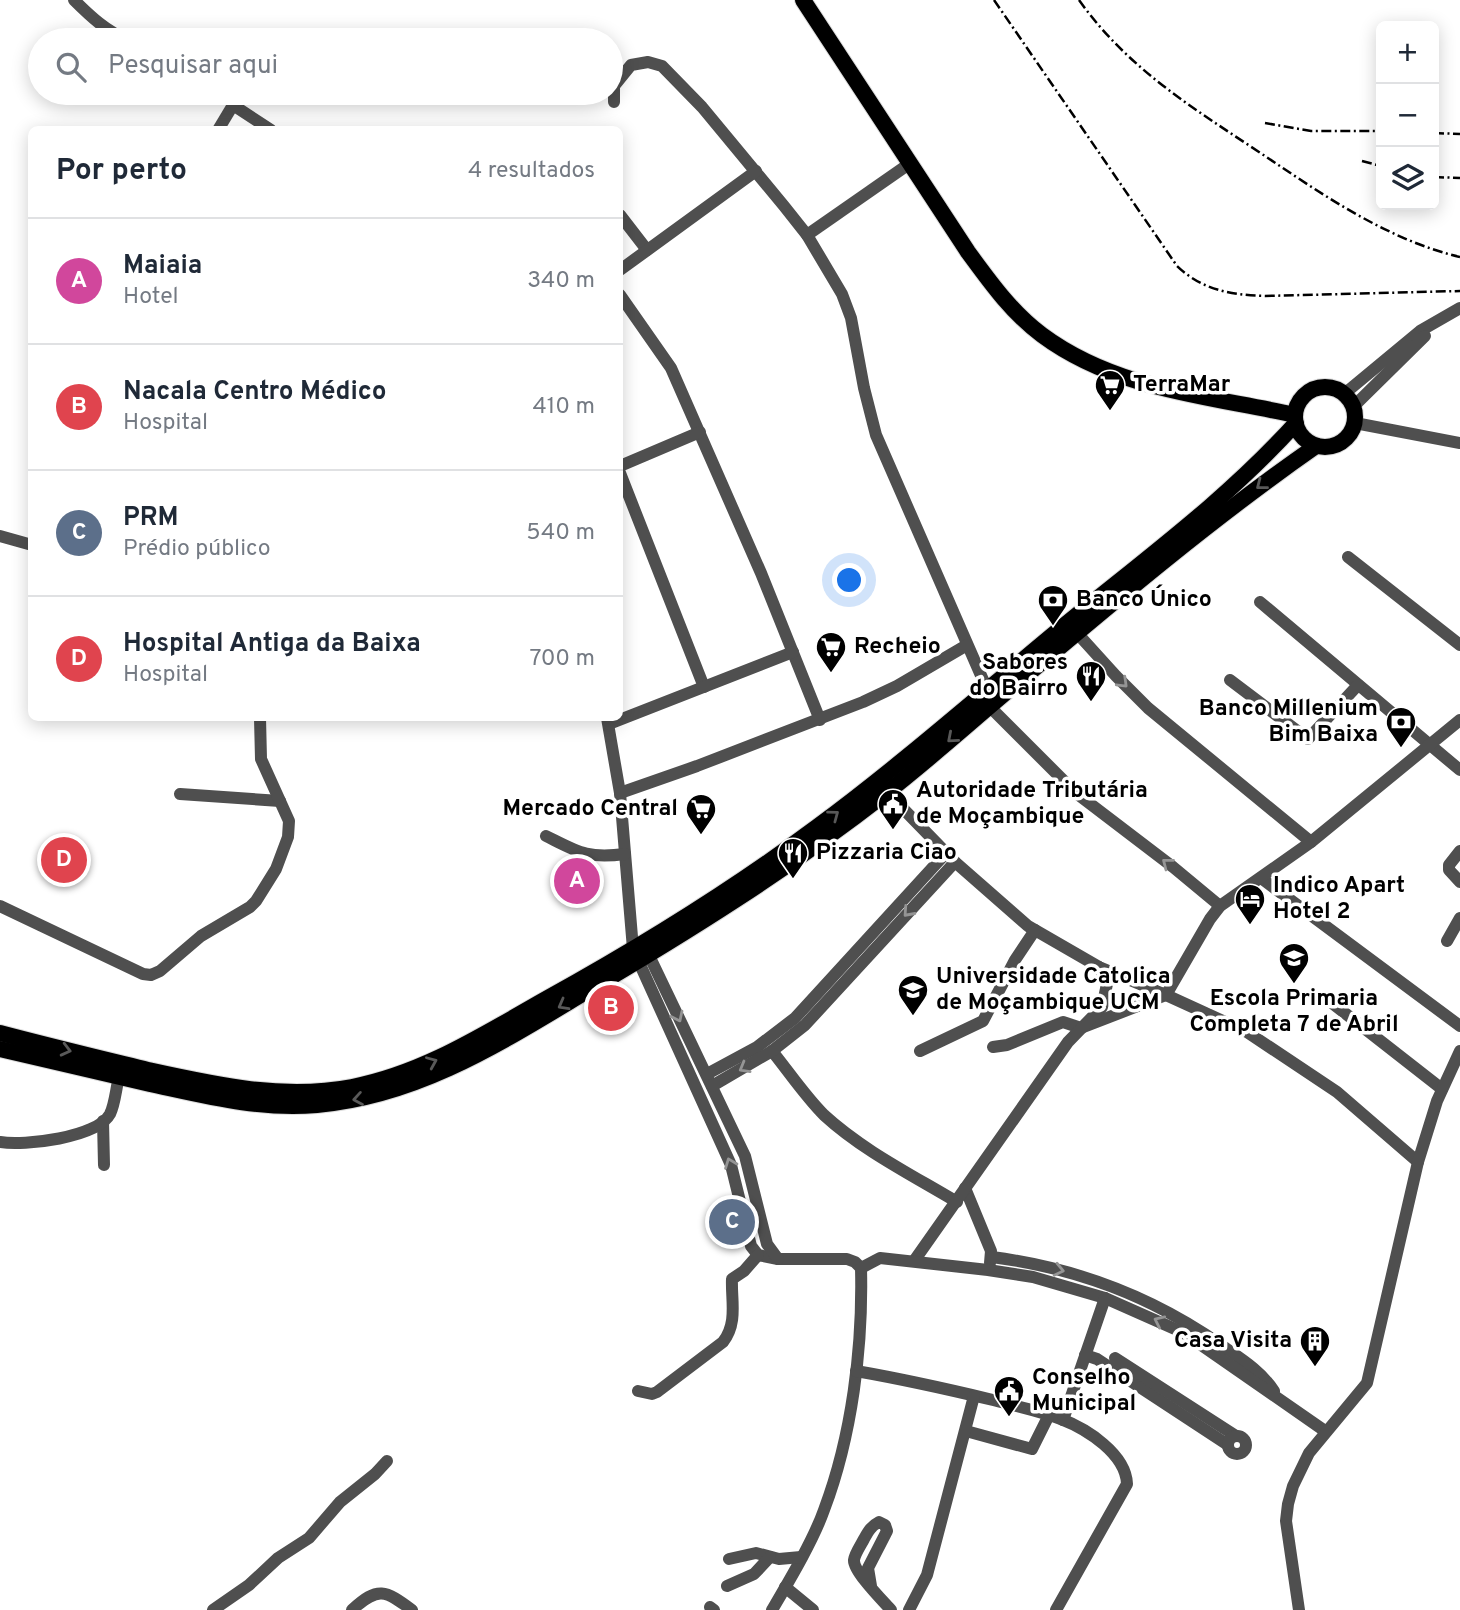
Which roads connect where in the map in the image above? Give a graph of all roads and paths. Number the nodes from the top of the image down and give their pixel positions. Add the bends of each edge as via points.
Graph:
1 (74, 0) edge
2 (803, 0) edge
3 (106, 28) edge
4 (623, 75) edge
5 (228, 105) edge
6 (239, 105) edge
7 (220, 126) edge
8 (266, 126) edge
9 (909, 164) junction
10 (756, 171) junction
11 (623, 219) edge
12 (807, 235) junction
13 (647, 250) junction
14 (623, 268) edge
15 (623, 299) edge
16 (1460, 309) edge
17 (1349, 400) junction
18 (1295, 419) junction
19 (1355, 423) junction
20 (700, 432) junction
21 (1460, 443) edge
22 (1317, 446) junction
23 (623, 465) edge
24 (623, 481) edge
25 (0, 536) edge
26 (28, 544) edge
27 (1171, 548) junction
28 (1348, 557) dead end
29 (1260, 602) dead end
30 (1077, 633) junction
31 (967, 645) junction
32 (1460, 645) edge
33 (793, 652) junction
34 (1230, 680) dead end
35 (1358, 685) junction
36 (704, 687) junction
37 (990, 699) junction
38 (623, 716) edge
39 (820, 720) junction
40 (1460, 720) edge
41 (260, 721) edge
42 (608, 721) edge
43 (1430, 746) junction
44 (1460, 770) edge
45 (882, 787) junction
46 (620, 793) junction
47 (180, 794) dead end
48 (280, 801) junction
49 (546, 835) dead end
50 (1311, 842) junction
51 (1460, 851) edge
52 (625, 854) junction
53 (950, 858) junction
54 (1261, 878) junction
55 (1460, 882) edge
56 (0, 906) edge
57 (1220, 906) junction
58 (1460, 918) edge
59 (1035, 930) junction
60 (1447, 941) dead end
61 (640, 952) junction
62 (1099, 967) junction
63 (1166, 995) junction
64 (1332, 1003) dead end
65 (1460, 1026) edge
66 (1081, 1028) junction
67 (0, 1033) edge
68 (993, 1047) dead end
69 (0, 1049) edge
70 (772, 1051) junction
71 (920, 1051) dead end
72 (1460, 1051) edge
73 (119, 1077) junction
74 (709, 1080) junction
75 (1442, 1089) junction
76 (103, 1121) junction
77 (0, 1142) edge
78 (1418, 1162) junction
79 (104, 1165) dead end
80 (965, 1188) junction
81 (957, 1202) junction
82 (758, 1255) junction
83 (778, 1259) junction
84 (914, 1261) junction
85 (990, 1264) junction
86 (861, 1268) junction
87 (1105, 1298) junction
88 (1085, 1355) junction
89 (1115, 1358) dead end
90 (856, 1371) junction
91 (638, 1391) dead end
92 (974, 1396) junction
93 (1278, 1397) junction
94 (1049, 1415) junction
95 (1063, 1420) junction
96 (966, 1431) junction
97 (1325, 1431) junction
98 (387, 1461) dead end
99 (801, 1556) junction
100 (770, 1557) junction
101 (729, 1559) dead end
102 (727, 1586) dead end
103 (871, 1586) dead end
104 (785, 1587) junction
105 (213, 1610) edge
106 (352, 1610) edge
107 (412, 1610) edge
108 (772, 1610) edge
109 (813, 1610) edge
110 (891, 1610) edge
111 (909, 1610) edge
112 (1056, 1610) edge
113 (1299, 1610) edge

1 - 3 street
2 - 9 main road
4 - 10 street via 631,65 648,62 662,66
5 - 7 street
6 - 8 street
9 - 12 street
9 - 18 main road via 996,289 1042,335 1131,380
10 - 12 street
10 - 13 street
11 - 13 street
12 - 31 street via 848,306 876,435
13 - 14 street
15 - 20 street via 671,368
16 - 17 street via 1420,331
17 - 18 main road via 1327,387 1311,391 1302,398
17 - 19 main road
18 - 22 main road via 1303,438
18 - 27 main road via 1266,456
19 - 21 street
19 - 22 main road via 1343,442
20 - 23 street
20 - 33 street
22 -> 27 main road
24 - 36 street
25 - 26 street
27 - 30 main road
27 - 37 main road
28 - 32 street
29 - 35 street
30 - 37 main road
30 -> 50 street via 1149,708
31 - 37 street
31 - 39 street via 897,686
33 - 36 street
33 - 39 street
34 - 35 street via 1308,739
35 - 43 street
36 - 38 street
37 - 45 main road
57 -> 37 street via 1076,793
39 - 46 street
40 - 43 street
41 - 48 street via 259,752
42 - 46 street
43 - 44 street
43 - 50 street
45 - 53 street
45 - 61 main road
46 - 52 street
47 - 48 street
48 - 56 street via 290,829 263,892 250,906 151,975
49 - 52 street via 587,855
50 - 54 street
51 - 55 street via 1449,870
52 - 61 street via 630,927
53 - 59 street
53 -> 70 street via 806,1024
53 - 74 street via 795,1018
54 - 57 street
54 - 65 street
57 - 63 street
58 - 60 street
59 - 62 street
59 - 71 street via 983,1021
67 -> 61 main road via 259,1092 341,1088 382,1080 452,1053
61 -> 73 main road via 440,1073 367,1098 266,1106
61 -> 74 street
82 -> 61 street via 751,1246 731,1165
62 - 63 street
62 - 66 street via 1107,984 1105,999
63 - 66 street
63 - 78 street via 1247,1032 1337,1092
64 - 75 street
66 - 68 street via 1063,1022
66 - 80 street
69 - 73 main road
70 -> 74 street
70 - 81 street via 839,1128
72 - 75 street
73 - 76 street via 110,1114
74 - 83 street via 745,1157 767,1244
75 - 78 street
76 - 77 street via 72,1137
76 - 79 street
78 - 97 street via 1367,1382
80 - 81 street
80 - 85 street
81 - 84 street
82 - 83 street
82 - 91 street via 732,1279 733,1316 723,1342 657,1392
83 - 86 street via 847,1259
84 - 85 street
84 - 86 street via 880,1258
85 - 87 street
85 -> 93 street via 1063,1271 1153,1303 1262,1373
86 - 90 street
87 - 88 street
93 -> 87 street via 1184,1333
88 - 89 street via 1232,1441
88 - 95 street
90 - 92 street
90 - 99 street via 825,1508
92 - 94 street
92 - 96 street
93 - 97 street
94 - 95 street
94 - 96 street via 1032,1449
95 - 112 street via 1116,1458 1125,1470 1127,1484
96 - 111 street via 927,1575
97 - 113 street via 1300,1471 1286,1513
98 - 105 street via 340,1502 310,1538
99 - 100 street
99 - 104 street
100 - 101 street via 756,1553
100 - 102 street via 754,1574
103 - 110 street
104 - 108 street
104 - 109 street
106 - 107 street via 379,1592

